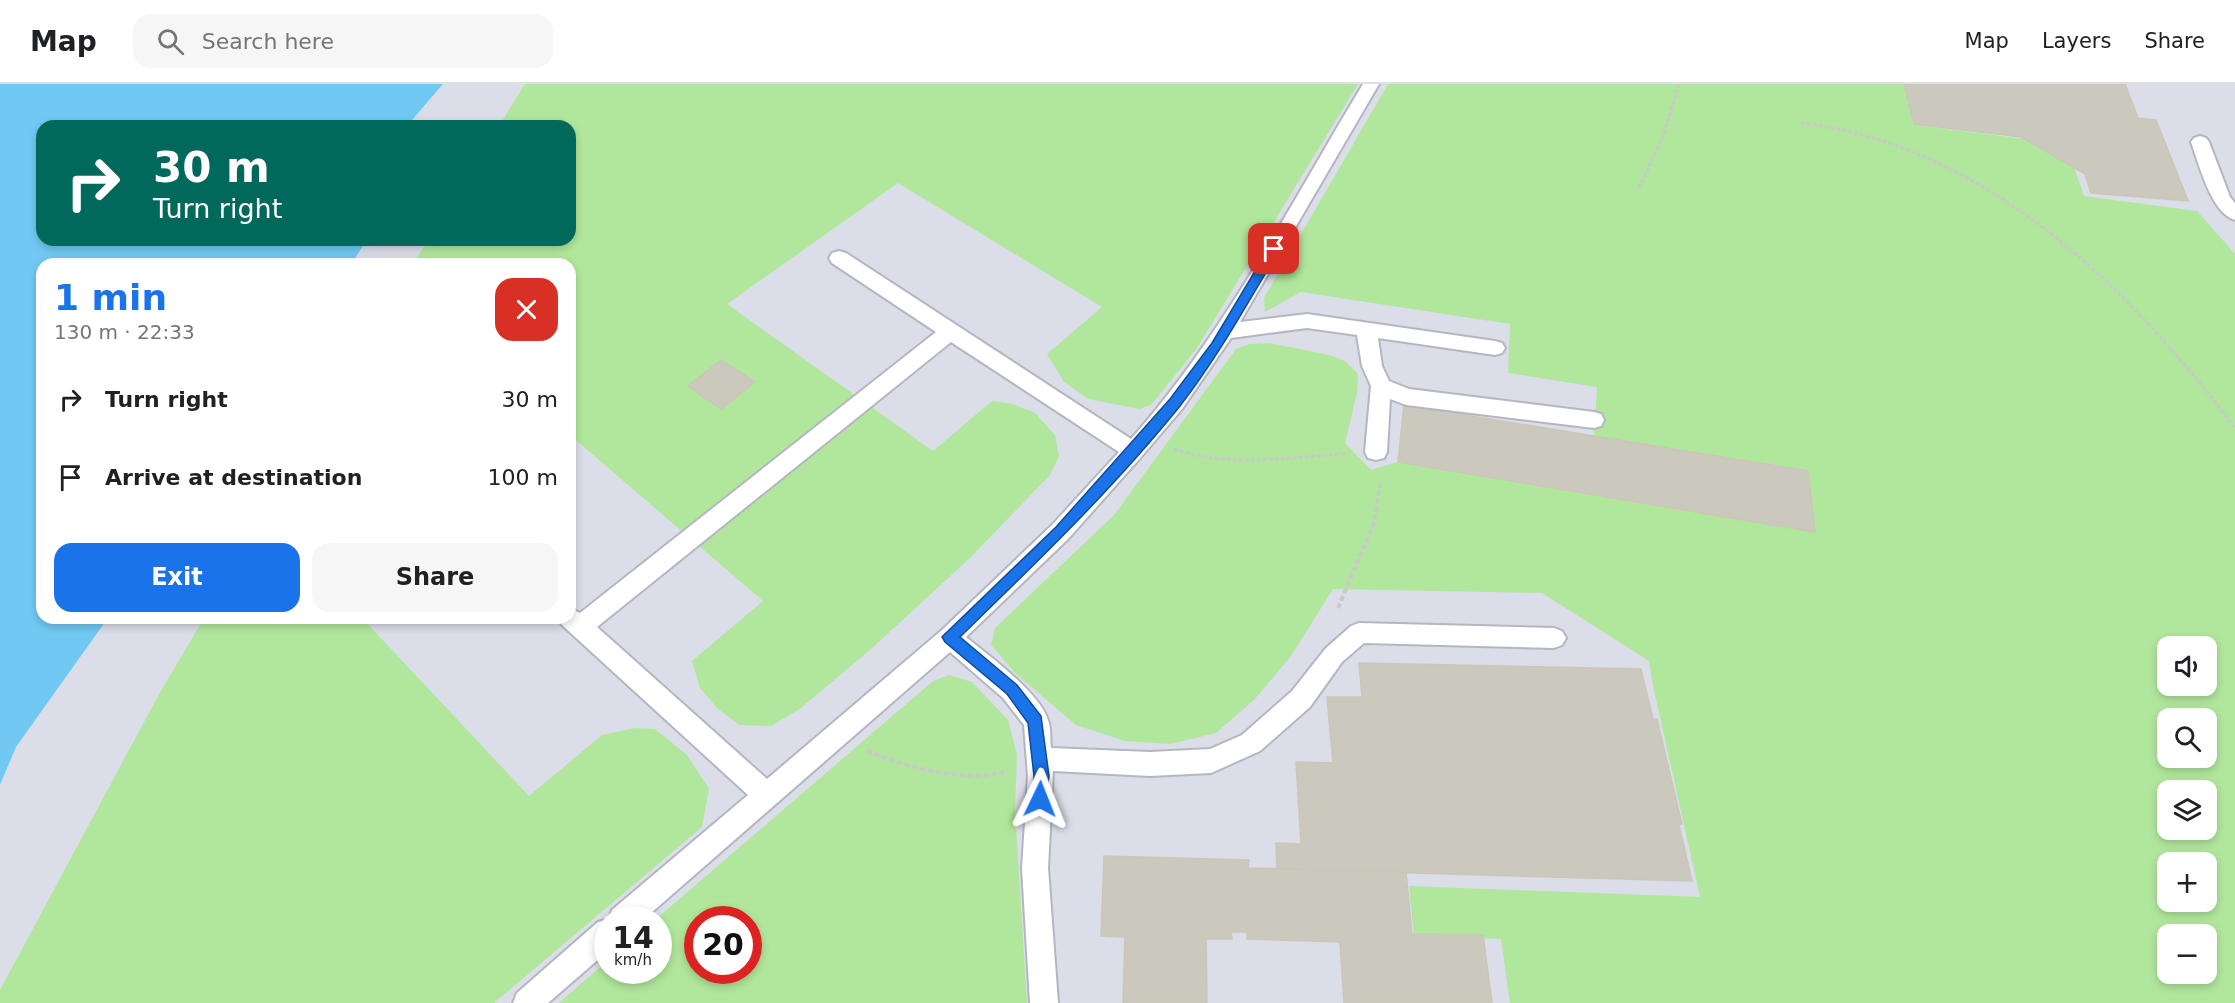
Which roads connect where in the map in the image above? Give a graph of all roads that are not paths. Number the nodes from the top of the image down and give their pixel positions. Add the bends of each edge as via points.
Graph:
1 (1371, 84) edge
2 (2200, 142) dead end
3 (2235, 214) edge
4 (839, 258) dead end
5 (1366, 329) junction
6 (951, 331) junction
7 (1226, 331) junction
8 (1496, 348) dead end
9 (1381, 386) junction
10 (1594, 420) dead end
11 (1140, 443) junction
12 (1376, 452) road end
13 (576, 622) edge
14 (576, 624) edge
15 (950, 637) junction
16 (1554, 638) dead end
17 (1040, 759) junction
18 (767, 795) junction
19 (638, 906) edge
20 (594, 944) edge
21 (527, 1003) edge
22 (1044, 1003) edge

1 - 7 lane
2 - 3 lane via 2222,200
4 - 6 lane
5 - 7 lane via 1307,321
5 - 8 lane
5 - 9 lane via 1372,366
6 - 11 lane
6 - 13 lane
7 - 11 lane via 1175,403
9 - 10 lane via 1406,397
9 - 12 lane
11 - 15 lane via 1061,531
14 - 18 lane
15 - 17 lane via 1012,690 1036,721
15 - 18 lane
16 - 17 lane via 1359,633 1334,655 1301,699 1251,743 1211,761 1150,764
17 - 22 lane via 1035,868
18 - 19 lane
20 - 21 lane

